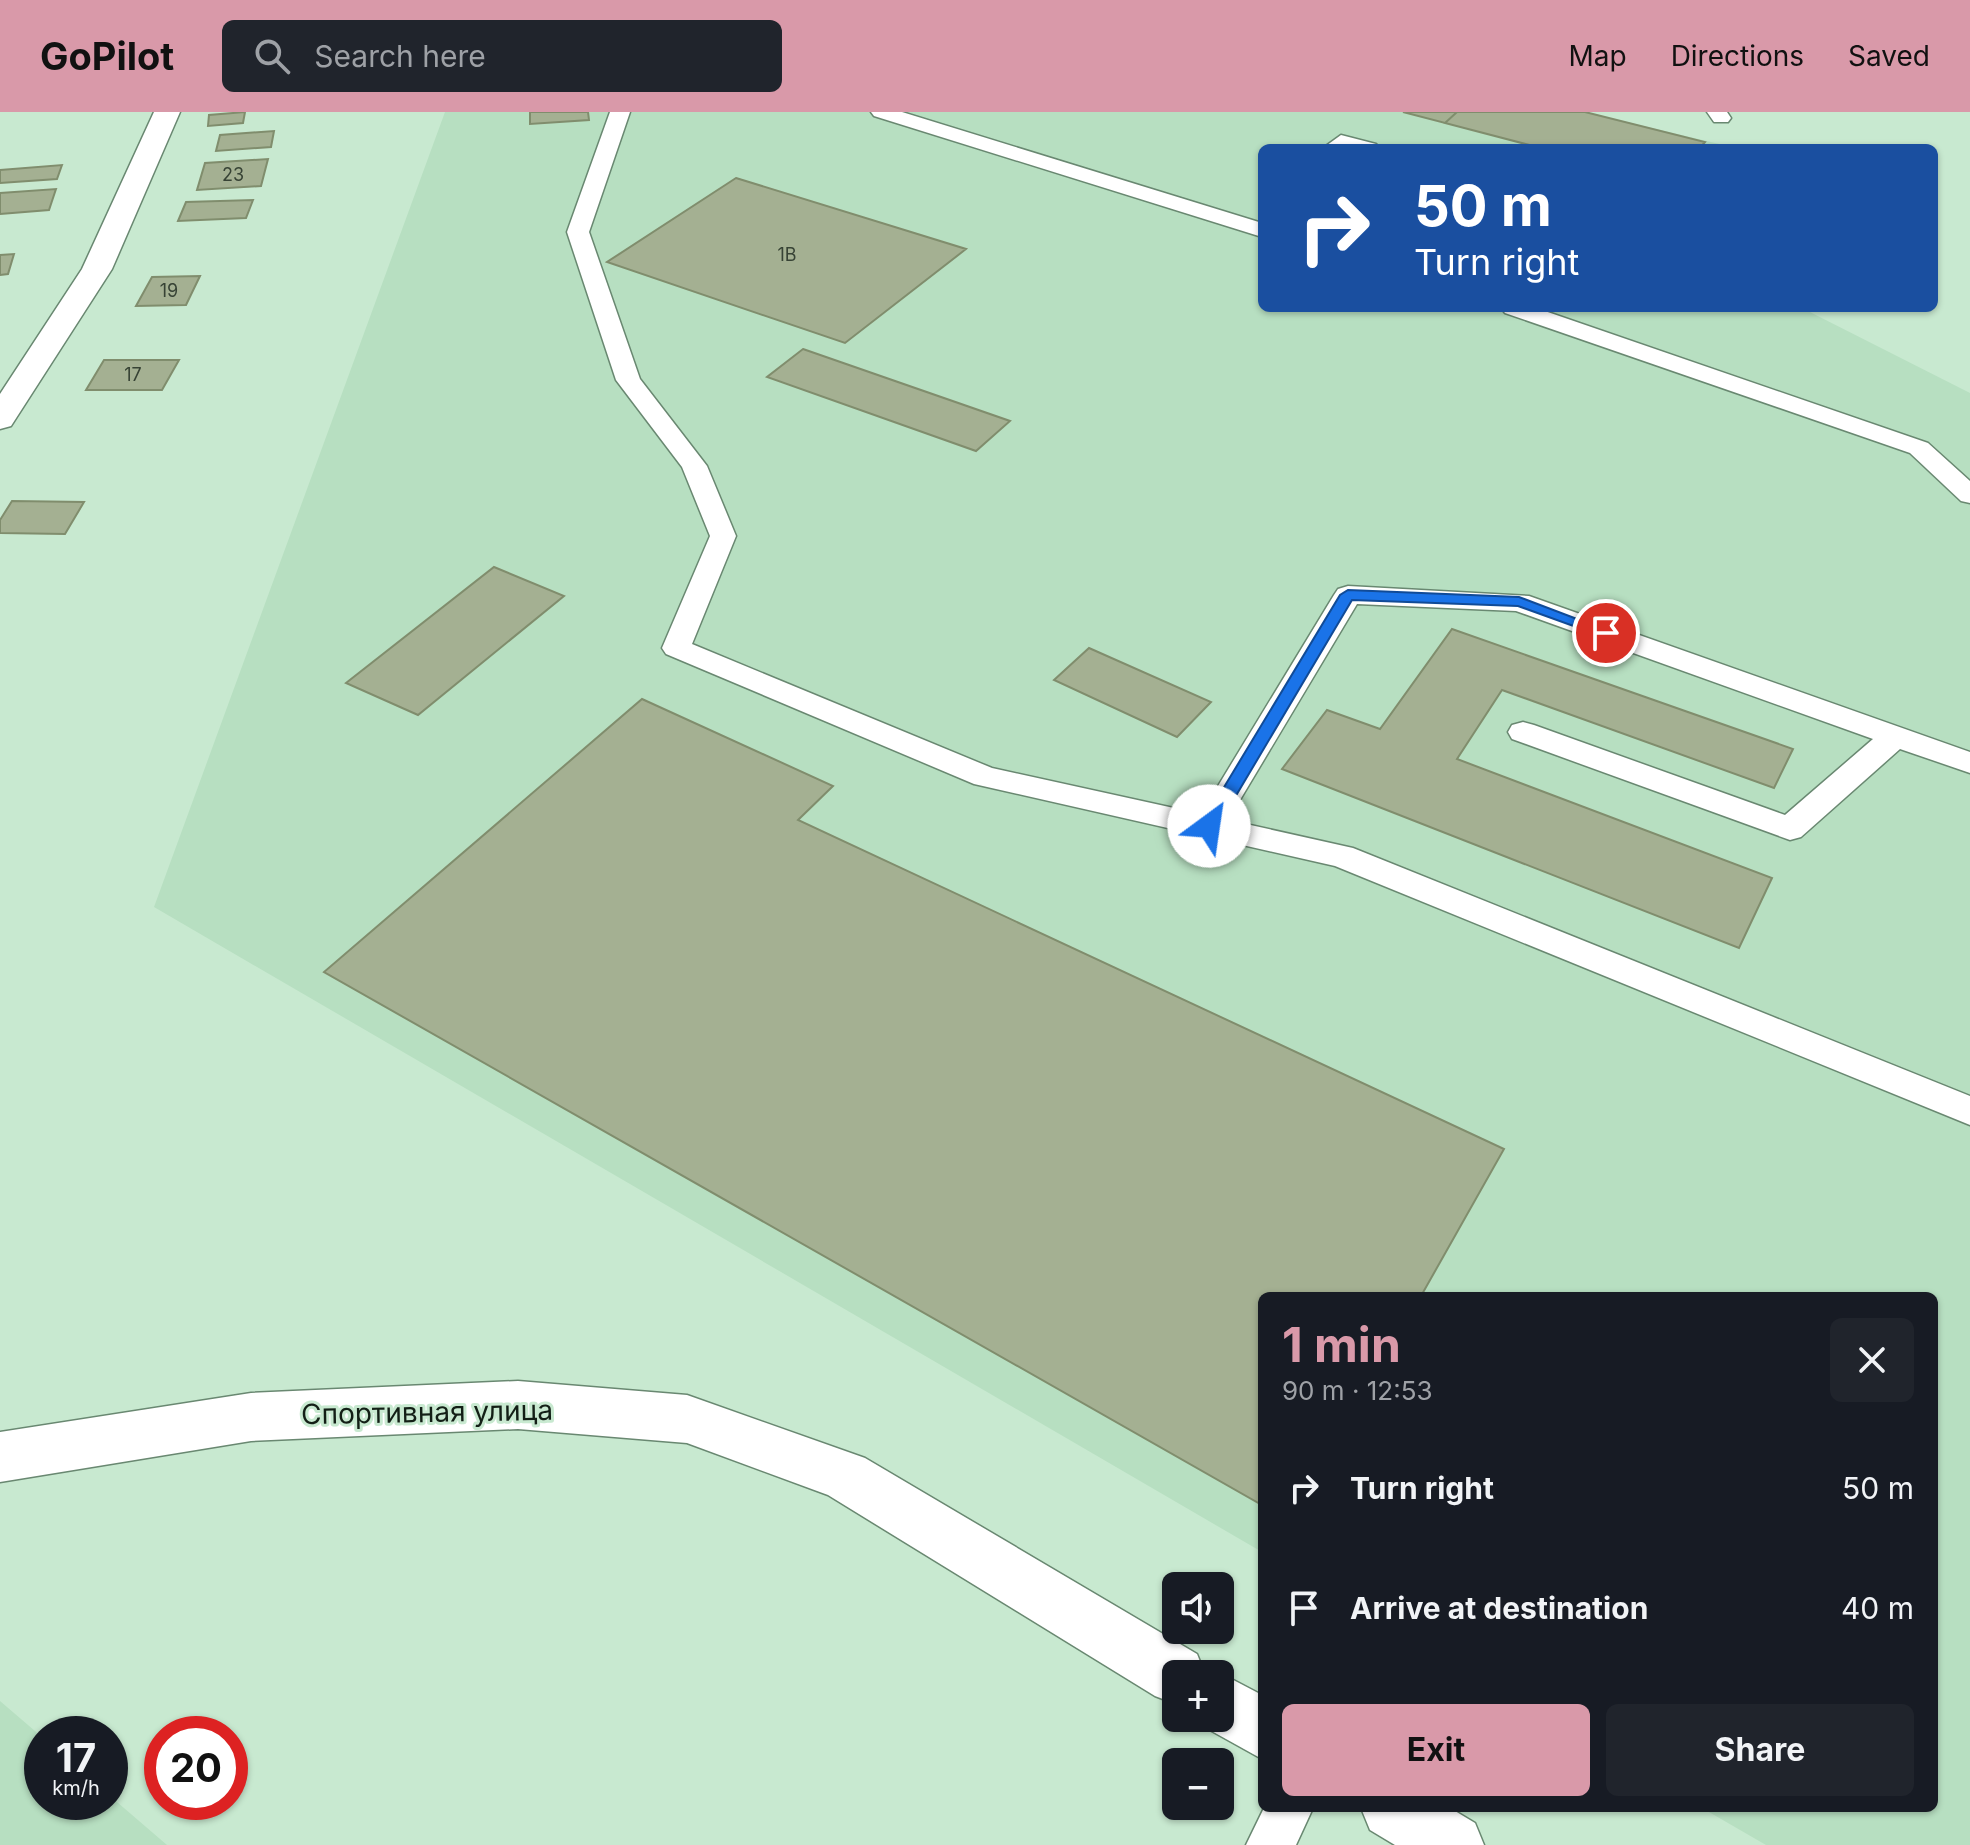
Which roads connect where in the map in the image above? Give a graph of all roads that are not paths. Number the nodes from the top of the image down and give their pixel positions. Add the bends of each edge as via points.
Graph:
1 (167, 112) edge
2 (620, 112) edge
3 (881, 112) edge
4 (1258, 206) edge
5 (1237, 222) junction
6 (1258, 229) edge
7 (1525, 312) edge
8 (0, 419) edge
9 (1970, 495) edge
10 (1523, 732) dead end
11 (1895, 737) junction
12 (1970, 763) edge
13 (1209, 826) junction
14 (1970, 1111) edge
15 (0, 1457) edge
16 (1162, 1667) edge
17 (1234, 1712) edge
18 (1258, 1727) edge
19 (1287, 1812) edge
20 (1399, 1812) edge
21 (1270, 1845) edge
22 (1453, 1845) edge

1 - 8 street via 97,269
2 - 13 lane via 578,232 628,380 694,466 723,536 676,648 985,777
3 - 5 lane
4 - 5 lane
5 - 6 lane
7 - 9 lane via 1919,448
10 - 11 lane via 1790,829
11 - 12 lane
11 - 13 lane via 1519,602 1348,595
13 - 14 lane via 1342,856
15 - 16 street, Спортивная улица via 251,1417 518,1405 687,1419 846,1476
17 - 18 street
19 - 21 lane
20 - 22 street

